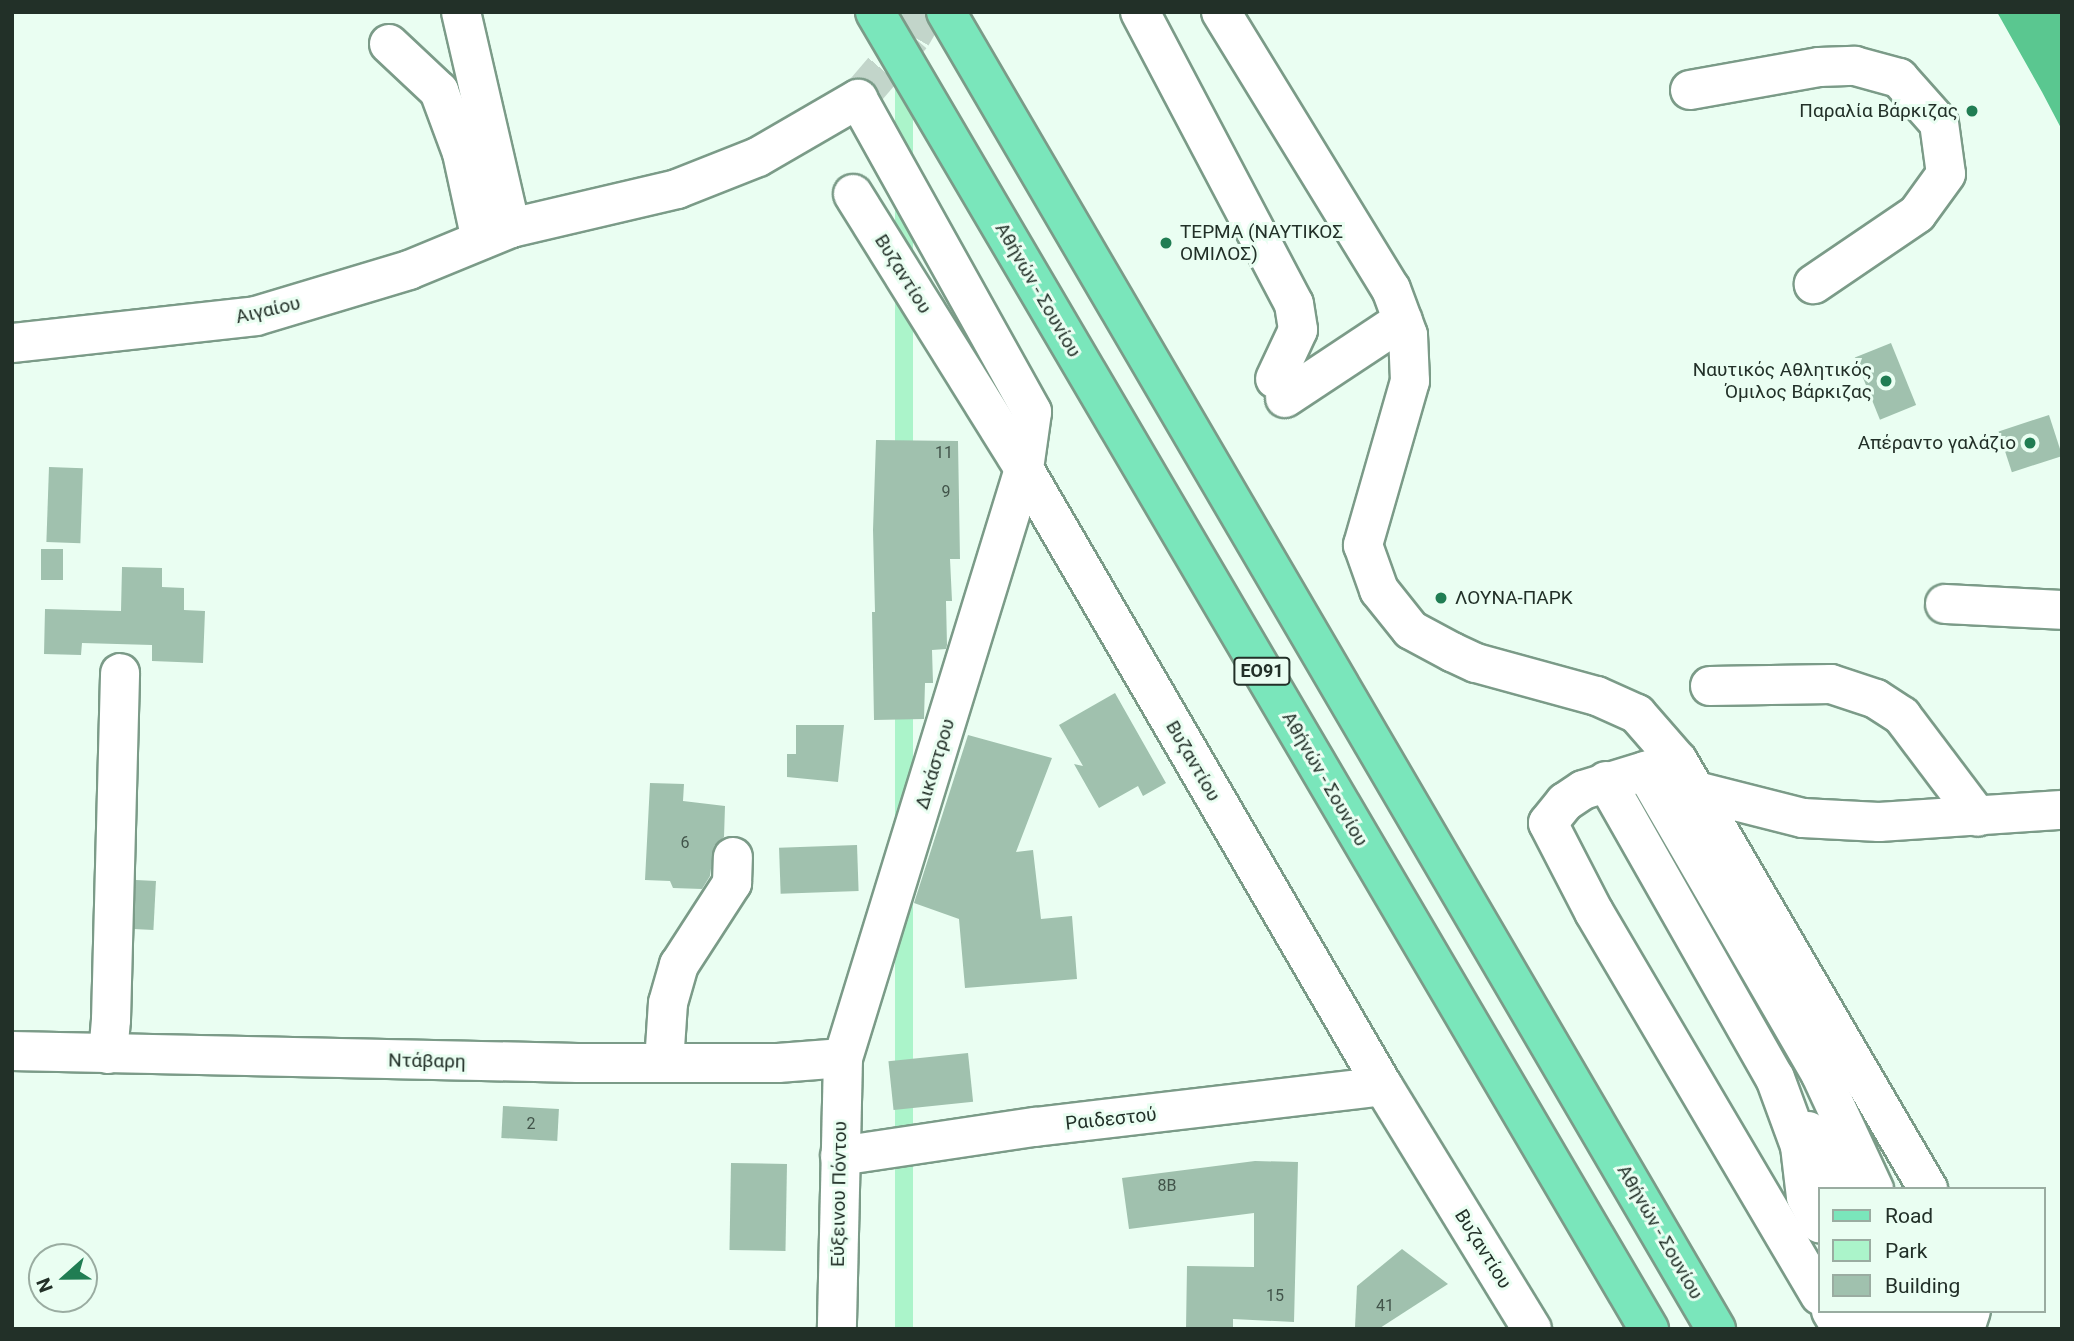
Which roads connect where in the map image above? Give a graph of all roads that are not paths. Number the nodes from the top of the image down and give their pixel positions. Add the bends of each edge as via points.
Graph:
1 (461, 12) edge
2 (874, 12) edge
3 (946, 12) edge
4 (1140, 12) edge
5 (1221, 12) edge
6 (389, 44) dead end
7 (1690, 90) dead end
8 (853, 194) dead end
9 (496, 234) junction
10 (1814, 284) dead end
11 (1403, 320) junction
12 (12, 343) edge
13 (1024, 469) junction
14 (1945, 604) dead end
15 (2062, 610) edge
16 (120, 673) dead end
17 (1710, 686) dead end
18 (1673, 774) junction
19 (1606, 782) junction
20 (2062, 810) edge
21 (1978, 817) junction
22 (733, 857) dead end
23 (1836, 1032) junction
24 (12, 1051) edge
25 (108, 1054) junction
26 (843, 1058) junction
27 (664, 1063) junction
28 (1821, 1075) junction
29 (1383, 1086) junction
30 (1803, 1136) junction
31 (840, 1156) junction
32 (1835, 1187) edge
33 (1873, 1187) edge
34 (1926, 1187) edge
35 (1772, 1218) junction
36 (1818, 1219) edge
37 (1818, 1292) edge
38 (1831, 1313) edge
39 (1870, 1313) edge
40 (1900, 1313) edge
41 (1934, 1313) edge
42 (837, 1329) edge
43 (1532, 1329) edge
44 (1649, 1329) edge
45 (1716, 1329) edge
46 (1842, 1329) edge
47 (1878, 1329) edge
48 (1909, 1329) edge
49 (1941, 1329) edge

1 - 9 street
2 - 44 main road, Αθήνών - Σουνίου / ΕΟ91
3 - 45 main road, Αθήνών - Σουνίου / ΕΟ91
4 - 11 street via 1294,304 1298,330 1280,389
5 - 11 street via 1391,289
6 - 9 street via 439,91
7 - 10 street via 1819,67 1855,66 1899,78 1939,123 1946,174 1917,214
8 - 13 street, Βυζαντίου
9 - 12 street, Αιγαίου via 409,270 256,316
9 - 13 street, Αιγαίου via 677,189 758,158 858,99 1032,412
11 - 18 street via 1410,381 1363,545 1379,590 1411,630 1452,652 1476,663 1597,696 1637,714
13 - 26 street, Δικάστρου
13 - 29 street, Βυζαντίου
14 - 15 street
16 - 25 street
17 - 21 street via 1831,684 1876,699 1902,716
18 - 19 street
18 - 21 street via 1803,818 1879,822
18 - 23 street
18 - 28 street
19 - 30 street via 1775,1078
19 - 35 street via 1565,802 1548,823 1594,912
20 - 21 street
22 - 27 street via 732,883 678,965 668,1003
23 - 28 street
23 - 34 street
24 - 25 street, Ντάβαρη
25 - 27 street, Ντάβαρη
26 - 27 street, Ντάβαρη
26 - 31 street, Εύξεινου Πόντου
28 - 30 street
28 - 33 street
29 - 31 street, Ραιδεστού via 1035,1127
29 - 43 street, Βυζαντίου
30 - 32 street
30 - 35 street
30 - 36 street via 1806,1197
31 - 42 street, Εύξεινου Πόντου
35 - 37 street
38 - 46 street
39 - 47 street
40 - 48 street
41 - 49 street

